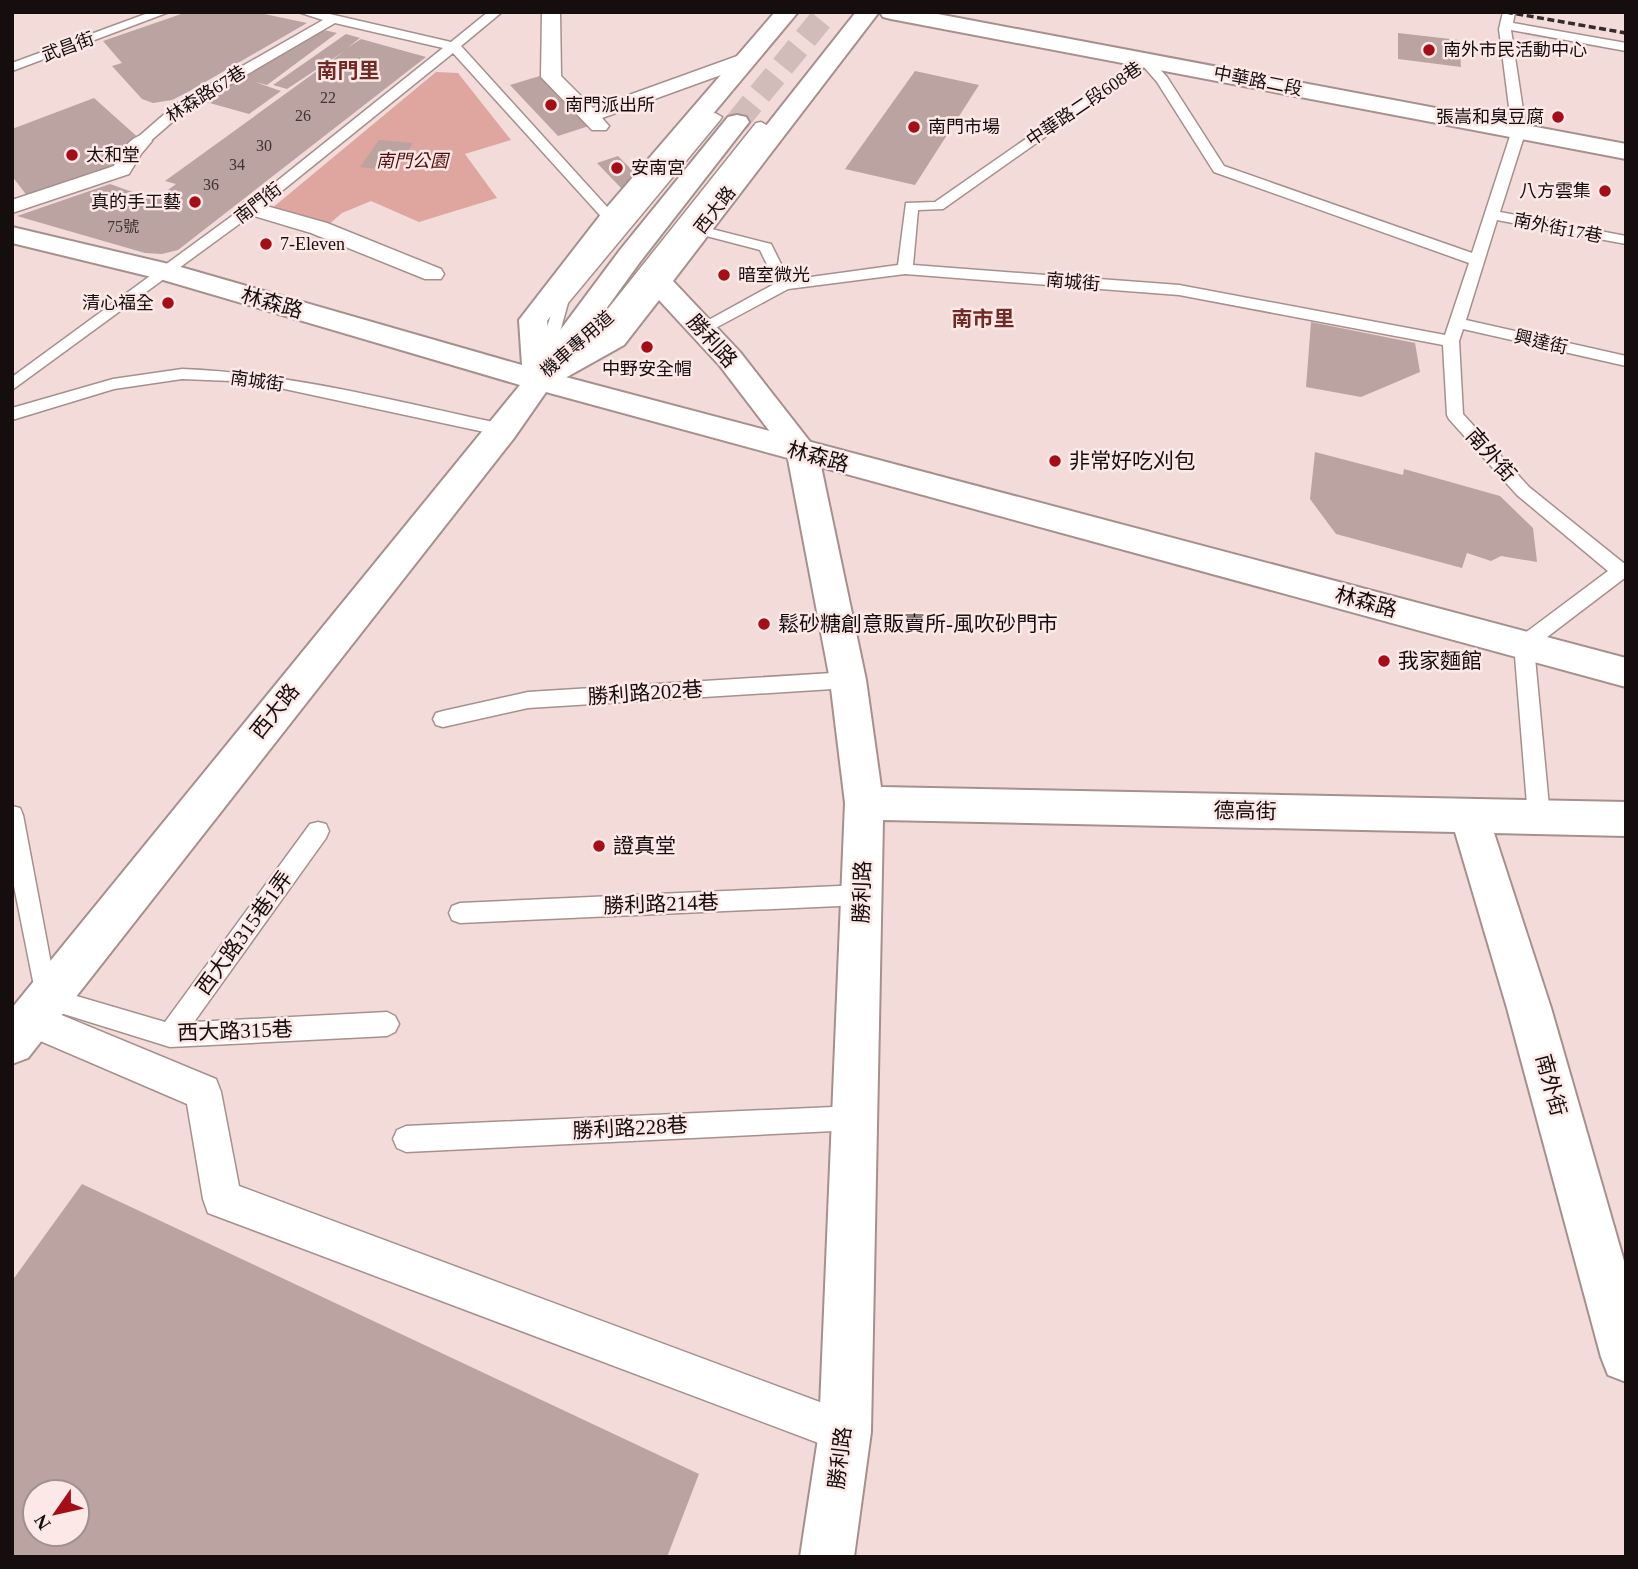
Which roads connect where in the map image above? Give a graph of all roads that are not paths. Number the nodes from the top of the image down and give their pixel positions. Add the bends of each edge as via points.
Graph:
1 (163, 12) edge
2 (304, 12) edge
3 (496, 12) edge
4 (551, 12) edge
5 (787, 12) edge
6 (868, 12) edge
7 (891, 12) edge
8 (333, 19) junction
9 (1507, 19) edge
10 (455, 47) junction
11 (1626, 47) edge
12 (747, 59) junction
13 (12, 66) edge
14 (738, 122) tunnel mouth
15 (1519, 130) junction
16 (142, 141) joint
17 (1626, 152) edge
18 (12, 207) edge
19 (252, 208) junction
20 (1491, 215) junction
21 (611, 219) junction
22 (700, 230) junction
23 (12, 235) edge
24 (1626, 240) edge
25 (1476, 260) junction
26 (905, 269) junction
27 (167, 272) junction
28 (433, 274) dead end
29 (659, 283) junction
30 (784, 285) junction
31 (1456, 323) junction
32 (702, 328) junction
33 (1451, 341) junction
34 (1626, 361) edge
35 (538, 380) junction
36 (12, 385) edge
37 (12, 414) edge
38 (503, 430) junction
39 (802, 452) junction
40 (1623, 571) edge
41 (1524, 644) junction
42 (1626, 673) edge
43 (848, 680) junction
44 (443, 719) dead end
45 (864, 803) junction
46 (12, 815) edge
47 (1469, 815) junction
48 (1539, 817) junction
49 (1626, 819) edge
50 (318, 831) dead end
51 (861, 895) junction
52 (460, 913) dead end
53 (22, 923) edge
54 (30, 1020) edge
55 (387, 1024) dead end
56 (170, 1035) junction
57 (855, 1118) junction
58 (406, 1139) dead end
59 (1626, 1357) edge
60 (845, 1432) junction
61 (827, 1557) edge

1 - 13 lane, 武昌街
2 - 8 lane
3 - 10 lane, 南門街
4 - 12 street via 551,77 594,121
5 - 12 street
6 - 22 street, 西大路
7 - 15 street, 中華路二段
8 - 10 lane
8 - 16 lane, 林森路67巷 via 181,107
9 - 11 lane
9 - 15 lane, 南外街
10 - 19 lane, 南門街
10 - 21 lane
12 - 21 street
14 - 35 street, 西大路
15 - 17 street, 中華路二段
15 - 20 lane, 南外街
16 - 18 street, 林森路67巷 via 122,170
19 - 27 lane, 南門街
19 - 28 street via 319,228
20 - 24 lane, 南外街17巷
20 - 25 lane, 南外街
21 - 35 street via 533,320
22 - 29 street, 西大路
22 - 30 lane via 766,247
23 - 27 street, 林森路
25 - 26 lane, 中華路二段608巷 via 1219,169 1144,60 939,206 911,206
25 - 31 lane, 南外街
26 - 30 lane, 南城街
26 - 33 lane, 南城街 via 1179,290
27 - 35 street, 林森路
27 - 36 lane, 南門街
29 - 32 street, 勝利路
29 - 35 street, 西大路 via 614,338
30 - 32 lane, 南城街
31 - 33 lane, 南外街
31 - 34 lane, 興達街
32 - 39 street, 勝利路
33 - 40 lane, 南外街 via 1455,415 1523,491
35 - 38 street, 西大路
35 - 39 street, 林森路
37 - 38 lane, 南城街 via 113,384 182,374 280,383
38 - 54 street, 西大路
39 - 41 street, 林森路
39 - 43 street, 勝利路
40 - 41 lane, 南外街
41 - 42 street, 林森路
41 - 48 lane
43 - 44 lane, 勝利路202巷 via 528,700
43 - 45 street, 勝利路
45 - 47 street, 德高街
45 - 51 street, 勝利路
46 - 53 lane
47 - 48 street, 德高街
47 - 59 street, 南外街 via 1529,1008
48 - 49 street, 德高街
50 - 56 lane, 西大路315巷1弄
51 - 52 lane, 勝利路214巷
51 - 57 street, 勝利路
53 - 54 lane
54 - 56 lane, 西大路315巷
54 - 60 street via 204,1092 222,1199
55 - 56 lane, 西大路315巷
57 - 58 lane, 勝利路228巷
57 - 60 street, 勝利路
60 - 61 street, 勝利路

